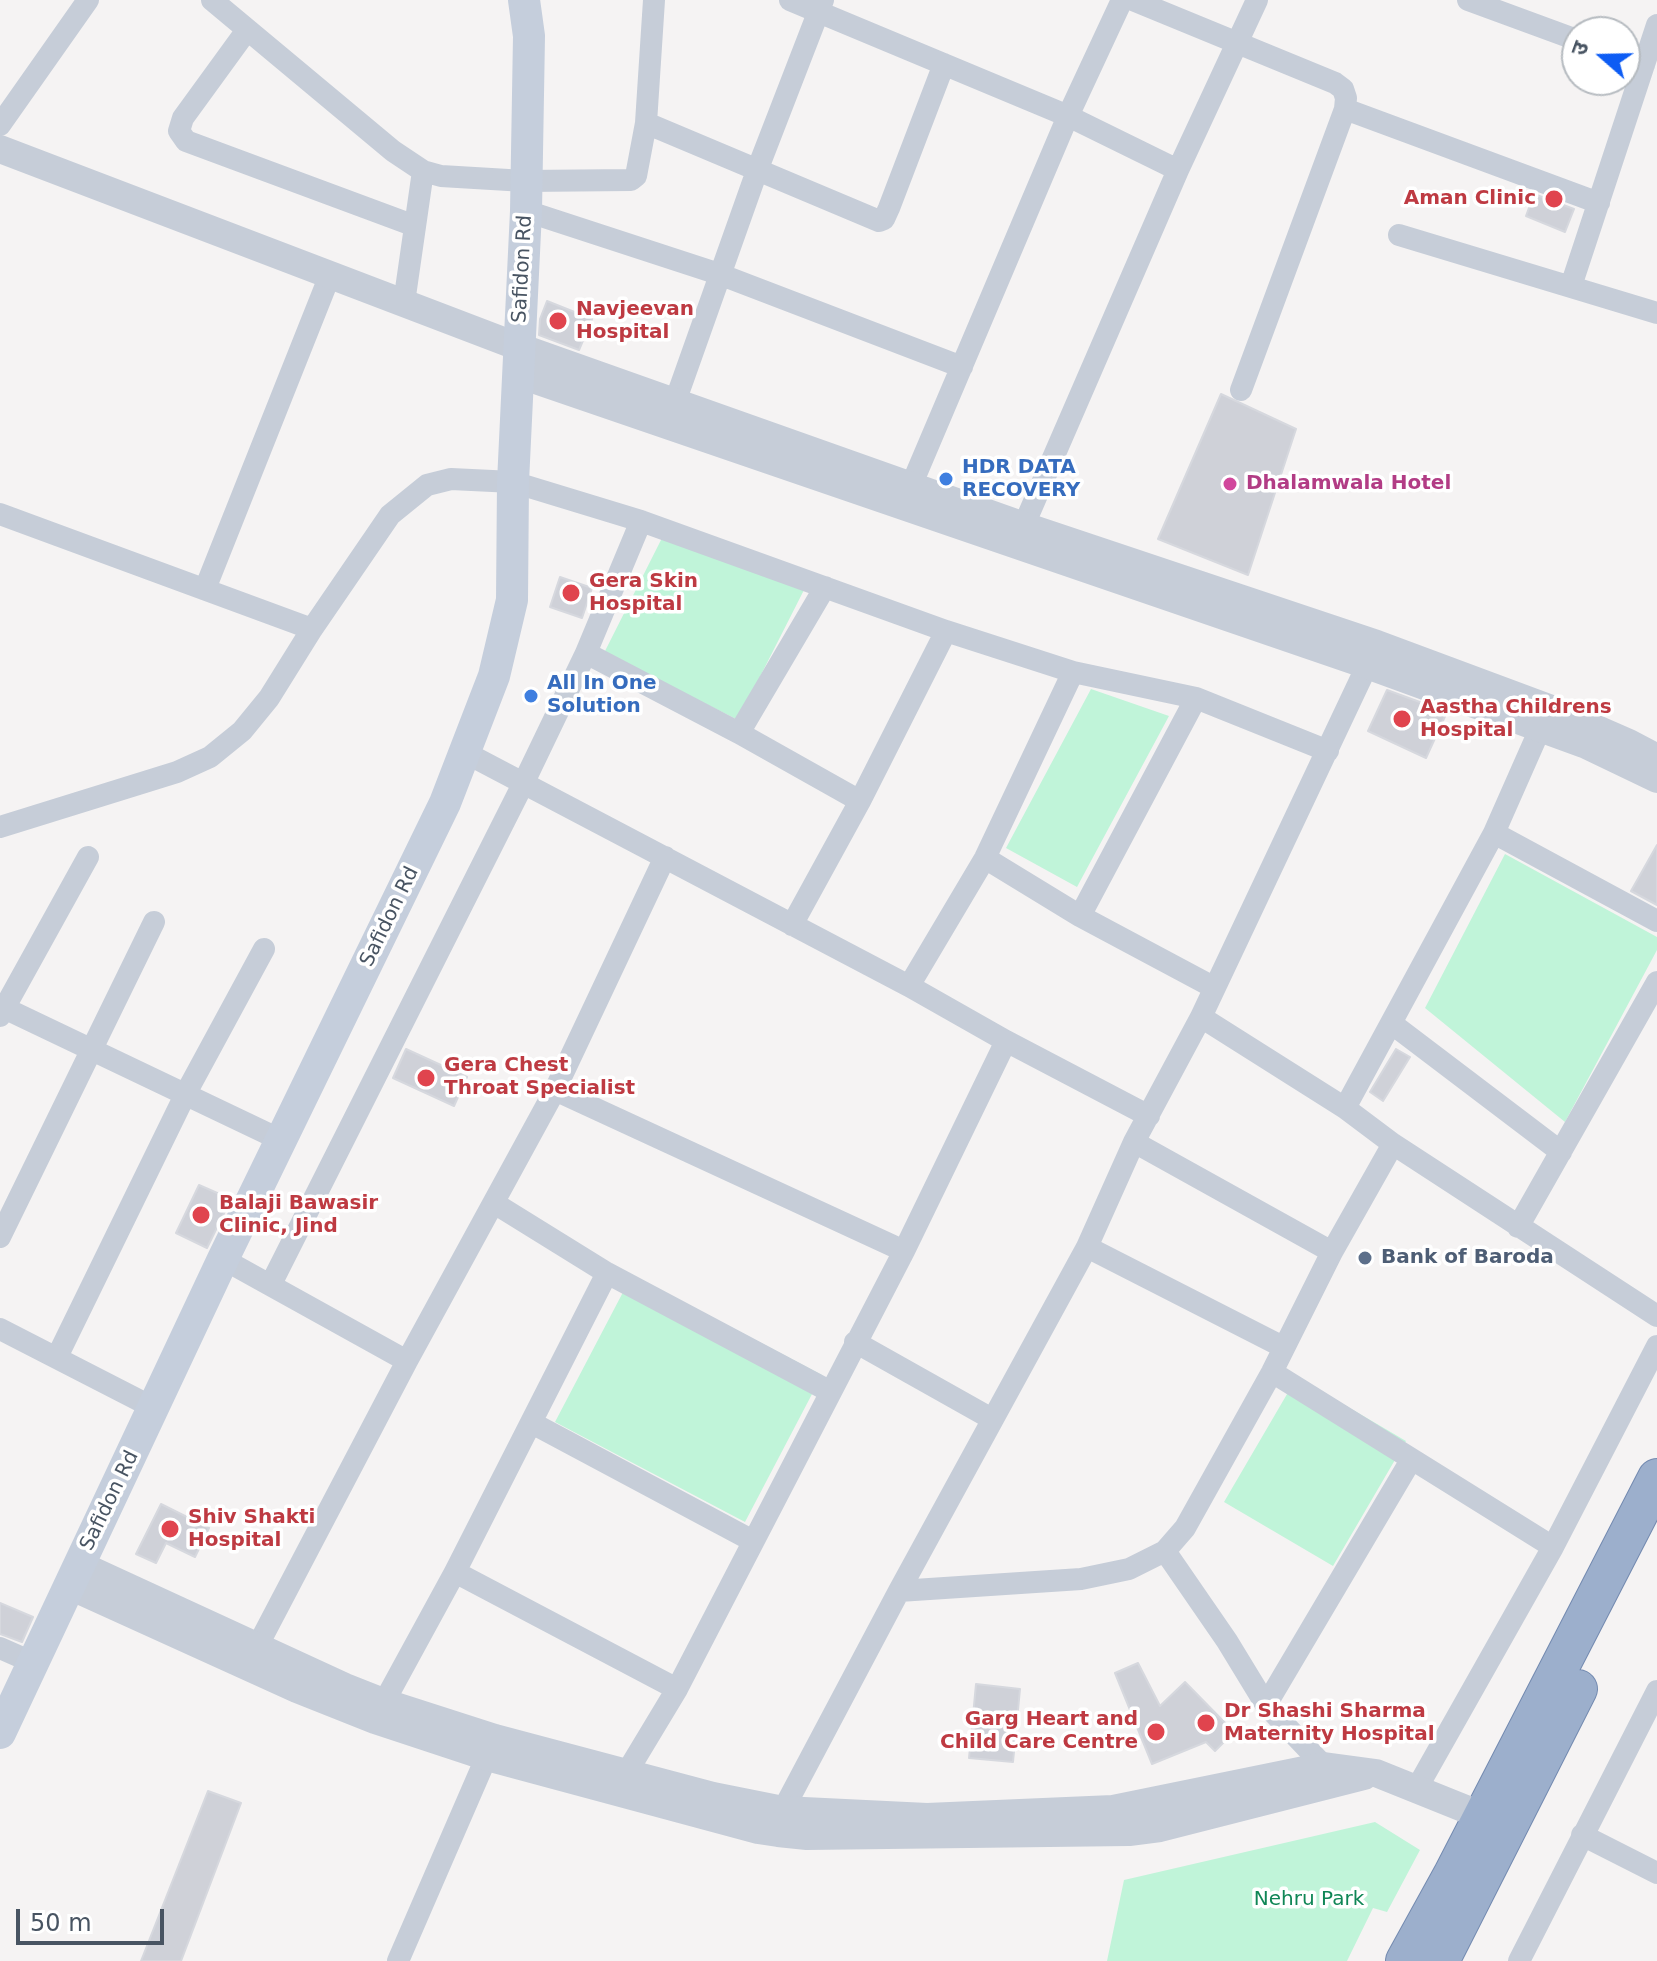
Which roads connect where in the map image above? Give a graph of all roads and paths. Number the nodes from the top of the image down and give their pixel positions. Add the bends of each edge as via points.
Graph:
1 (88, 0) edge
2 (212, 0) edge
3 (524, 0) edge
4 (537, 0) edge
5 (654, 0) edge
6 (790, 0) edge
7 (1122, 0) edge
8 (1133, 0) edge
9 (1257, 0) edge
10 (1468, 0) edge
11 (821, 6) edge
12 (1657, 25) edge
13 (247, 30) junction
14 (1561, 34) edge
15 (529, 36) junction
16 (1238, 42) junction
17 (1641, 51) edge
18 (944, 64) junction
19 (1626, 96) edge
20 (1345, 109) junction
21 (1068, 116) junction
22 (646, 123) junction
23 (0, 125) edge
24 (0, 149) edge
25 (758, 168) junction
26 (1178, 170) junction
27 (423, 171) junction
28 (525, 196) junction
29 (1599, 203) junction
30 (415, 226) junction
31 (1399, 235) dead end
32 (719, 274) junction
33 (330, 275) junction
34 (1571, 286) junction
35 (404, 303) junction
36 (1657, 313) edge
37 (518, 360) junction
38 (962, 367) junction
39 (1241, 390) dead end
40 (675, 402) junction
41 (513, 482) junction
42 (911, 486) junction
43 (0, 514) edge
44 (641, 521) junction
45 (1020, 536) junction
46 (825, 587) junction
47 (205, 589) junction
48 (312, 629) junction
49 (946, 631) junction
50 (586, 653) junction
51 (1372, 654) junction
52 (1073, 672) junction
53 (1196, 698) junction
54 (1544, 718) junction
55 (739, 733) junction
56 (1328, 751) junction
57 (466, 753) junction
58 (1657, 758) edge
59 (1657, 779) edge
60 (524, 782) junction
61 (860, 801) junction
62 (0, 827) edge
63 (1494, 833) junction
64 (88, 857) dead end
65 (665, 857) junction
66 (985, 858) junction
67 (1080, 916) junction
68 (1657, 921) edge
69 (154, 922) dead end
70 (792, 925) junction
71 (264, 949) dead end
72 (1657, 982) edge
73 (909, 986) junction
74 (1213, 987) junction
75 (1, 1011) edge
76 (1201, 1017) junction
77 (1391, 1023) junction
78 (1006, 1041) junction
79 (91, 1048) junction
80 (555, 1090) junction
81 (186, 1093) junction
82 (1345, 1108) junction
83 (1149, 1116) junction
84 (283, 1141) junction
85 (1134, 1142) junction
86 (1393, 1144) junction
87 (1561, 1152) junction
88 (494, 1203) junction
89 (1518, 1227) junction
90 (0, 1237) edge
91 (1087, 1247) junction
92 (904, 1251) junction
93 (1332, 1252) junction
94 (223, 1259) junction
95 (607, 1273) junction
96 (271, 1284) junction
97 (1657, 1316) edge
98 (0, 1329) edge
99 (855, 1342) junction
100 (1657, 1346) edge
101 (1283, 1347) junction
102 (57, 1357) junction
103 (407, 1361) junction
104 (1272, 1372) junction
105 (829, 1391) junction
106 (154, 1408) junction
107 (992, 1419) junction
108 (532, 1423) junction
109 (1411, 1460) junction
110 (1657, 1478) edge
111 (1657, 1533) edge
112 (753, 1541) junction
113 (1553, 1547) junction
114 (1165, 1551) junction
115 (455, 1572) junction
116 (75, 1576) junction
117 (899, 1591) junction
118 (257, 1647) junction
119 (0, 1648) edge
120 (34, 1663) junction
121 (677, 1689) junction
122 (1657, 1691) edge
123 (1266, 1705) junction
124 (379, 1711) junction
125 (0, 1733) edge
126 (491, 1747) junction
127 (1324, 1766) junction
128 (627, 1772) junction
129 (1376, 1773) junction
130 (1417, 1788) junction
131 (781, 1822) junction
132 (1495, 1823) junction
133 (1582, 1835) junction
134 (1657, 1873) edge
135 (398, 1961) edge
136 (1405, 1961) edge
137 (1440, 1961) edge
138 (1519, 1961) edge

1 - 23 street
2 - 13 street
3 - 15 main road, Safidon Rd
4 - 15 main road, Safidon Rd
5 - 22 street
6 - 11 street
7 - 21 street
8 - 16 street
9 - 16 street
10 - 14 street
11 - 18 street
11 - 25 street
12 - 17 street
13 - 27 street
13 - 30 street via 183,118 179,131 186,141
15 - 28 main road, Safidon Rd
16 - 20 street via 1335,83 1343,89
16 - 26 street
18 - 21 street
18 - 25 street via 884,219 873,219
19 - 29 street
20 - 29 street
20 - 39 street
21 - 26 street
21 - 38 street
22 - 25 street
22 - 28 street via 631,180
24 - 33 street
25 - 32 street
26 - 45 street
27 - 28 street
27 - 30 street
28 - 32 street
28 - 37 main road, Safidon Rd
29 - 34 street
30 - 35 street
31 - 34 street
32 - 38 street
32 - 40 street
33 - 35 street
33 - 47 street
34 - 36 street
35 - 37 street
37 - 40 street
37 - 41 main road, Safidon Rd
37 - 45 street
38 - 42 street
40 - 42 street
41 - 44 street
41 - 48 street via 451,479 427,485 407,499 390,515
41 - 57 main road, Safidon Rd via 512,600 494,676
42 - 45 street
43 - 47 street
44 - 46 street
44 - 50 street
45 - 51 street
46 - 49 street
46 - 55 street
47 - 48 street
48 - 62 street via 269,698 242,731 210,757
49 - 52 street
49 - 61 street
50 - 55 street
50 - 60 street
51 - 54 street
51 - 56 street
52 - 53 street
52 - 66 street
53 - 56 street
53 - 67 street
54 - 58 street via 1629,743
54 - 59 street
54 - 63 street
55 - 61 street
56 - 74 street
57 - 60 street
57 - 84 main road, Safidon Rd
60 - 65 street
60 - 96 street
61 - 70 street
63 - 68 street
63 - 77 street
64 - 75 street
65 - 70 street
65 - 80 street
66 - 67 street
66 - 73 street
67 - 74 street
69 - 79 street
70 - 73 street
71 - 81 street
72 - 87 street
73 - 78 street
74 - 76 street
75 - 79 street
76 - 82 street
76 - 83 street
77 - 82 street
77 - 87 street
78 - 83 street
78 - 92 street
79 - 81 street
79 - 90 street
80 - 88 street
80 - 92 street
81 - 84 street
81 - 102 street
82 - 86 street
83 - 85 street
84 - 94 main road, Safidon Rd
85 - 91 street
85 - 93 street
86 - 89 street
86 - 93 street
87 - 89 street
88 - 95 street
88 - 103 street
89 - 97 street
91 - 101 street
91 - 107 street
92 - 99 street
93 - 101 street
94 - 96 street
94 - 106 main road, Safidon Rd
95 - 105 street
95 - 108 street
96 - 103 street
98 - 102 street
99 - 105 street
99 - 107 street
100 - 113 street
101 - 104 street
102 - 106 street
103 - 118 street
104 - 109 street
104 - 114 street via 1185,1528
105 - 112 street
106 - 116 main road, Safidon Rd
107 - 117 street
108 - 112 street
108 - 115 street
109 - 113 street
109 - 123 street
110 - 132 highway
111 - 132 highway
112 - 121 street
113 - 130 street
114 - 117 street via 1129,1569 1081,1579
114 - 123 street
115 - 121 street
115 - 124 street
116 - 118 street
116 - 120 main road, Safidon Rd
116 - 124 street via 297,1689
117 - 131 street
118 - 124 street
119 - 120 street
120 - 125 main road, Safidon Rd
121 - 128 street
122 - 133 street
123 - 127 street
124 - 126 street
126 - 128 street
126 - 131 street via 758,1830
126 - 135 street
127 - 129 street
127 - 131 street via 1113,1809
128 - 131 street
129 - 130 street
129 - 131 street via 1129,1832 807,1836
130 - 132 street
132 - 136 highway
132 - 137 highway
133 - 134 street
133 - 138 street

